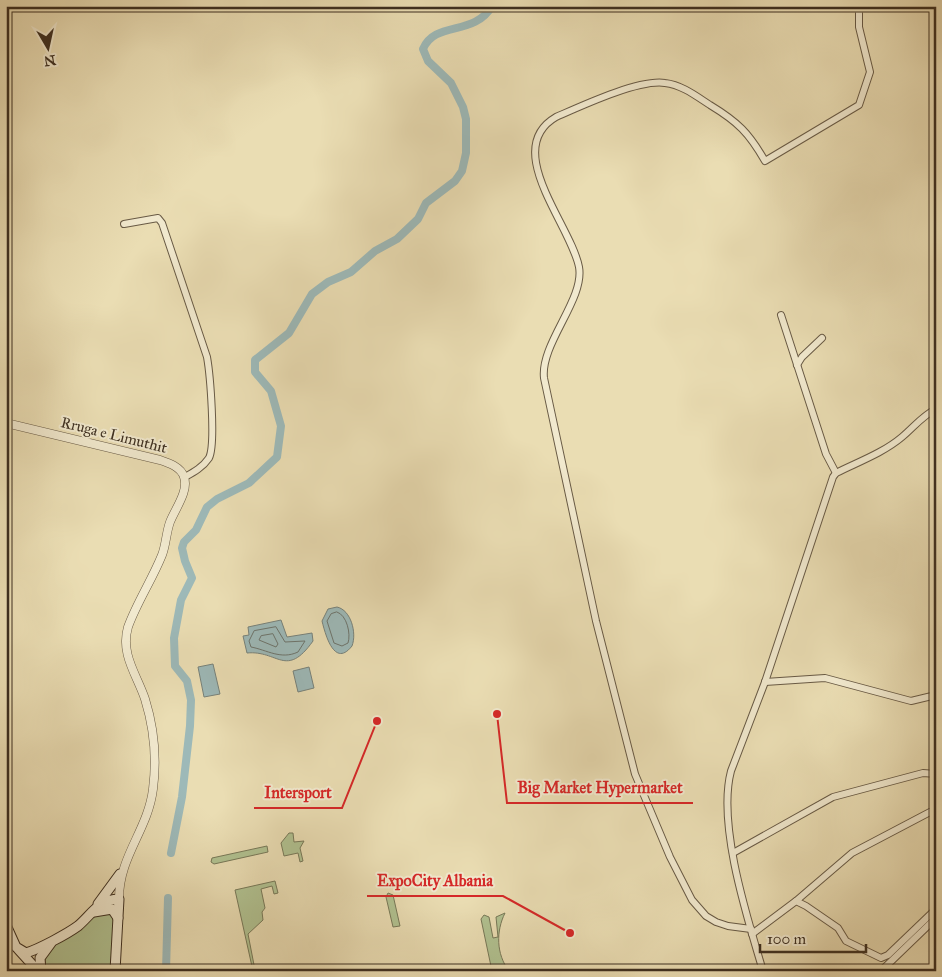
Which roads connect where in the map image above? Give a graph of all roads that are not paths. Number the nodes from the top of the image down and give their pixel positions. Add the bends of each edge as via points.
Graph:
1 (859, 9) dead end
2 (124, 224) dead end
3 (936, 230) edge
4 (936, 257) edge
5 (781, 314) dead end
6 (822, 338) dead end
7 (797, 365) junction
8 (936, 409) edge
9 (6, 423) edge
10 (836, 473) junction
11 (185, 477) junction
12 (765, 682) junction
13 (936, 694) edge
14 (936, 774) edge
15 (930, 812) dead end
16 (733, 853) junction
17 (120, 874) junction
18 (119, 899) junction
19 (796, 901) junction
20 (96, 906) junction
21 (936, 909) edge
22 (86, 918) junction
23 (936, 918) edge
24 (119, 919) junction
25 (6, 925) edge
26 (751, 932) junction
27 (59, 938) junction
28 (16, 947) junction
29 (40, 971) edge
30 (115, 971) edge
31 (763, 971) edge
32 (881, 971) edge

1 - 26 street via 859,27 870,72 859,105 765,162 752,138 731,118 688,92 665,83 631,88 556,117 539,130 535,147 542,186 572,246 580,275 545,362 544,378 596,621 635,774 692,900 716,922
2 - 11 street via 158,218 162,223 207,357 212,451 204,464
3 - 4 street
5 - 7 street
6 - 7 street
7 - 10 street via 826,454
8 - 10 street via 884,449
9 - 11 street, Rruga e Limuthit via 160,460 179,469
10 - 12 street via 797,580
11 - 17 street via 185,486 170,522 162,554 126,639 129,660 150,717 155,774 149,811
12 - 13 street via 825,678 911,701
12 - 16 street via 727,785 727,821
14 - 16 street via 923,773 834,797
15 - 19 street via 852,853
16 - 26 street
17 - 18 street
17 - 20 main road
18 - 20 main road
18 - 24 main road
19 - 21 street via 834,925 846,940 881,958
19 - 26 street
20 - 22 main road
22 - 24 main road via 106,908 114,910
22 - 27 main road
23 - 32 street
24 - 30 main road
25 - 28 main road
26 - 31 street
27 - 28 main road via 26,953
27 - 29 main road via 44,951 40,958
28 - 29 main road

